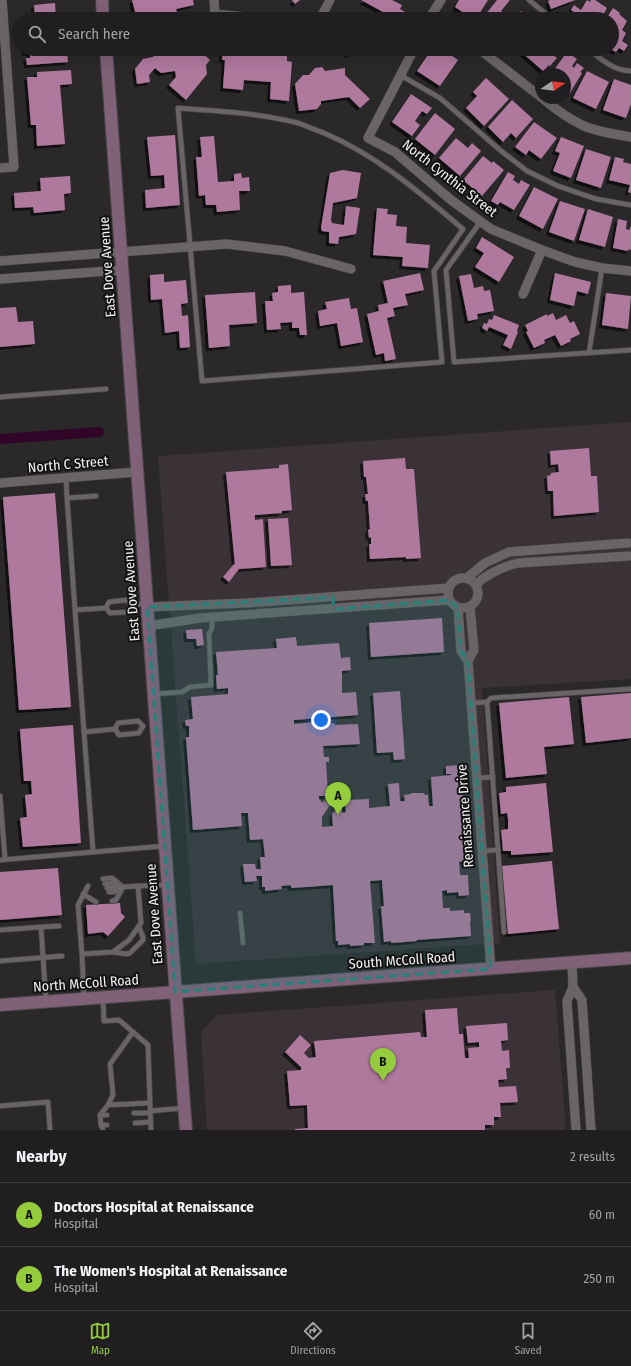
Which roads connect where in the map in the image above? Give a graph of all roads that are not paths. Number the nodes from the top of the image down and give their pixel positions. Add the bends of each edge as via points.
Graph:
1 (2, 0) edge
2 (102, 0) edge
3 (214, 0) edge
4 (330, 0) edge
5 (441, 0) edge
6 (529, 0) edge
7 (103, 12) edge
8 (215, 12) edge
9 (324, 12) edge
10 (434, 12) edge
11 (544, 12) edge
12 (107, 56) edge
13 (410, 56) edge
14 (488, 56) edge
15 (598, 56) edge
16 (631, 72) edge
17 (400, 75) junction
18 (535, 93) edge
19 (550, 104) edge
20 (631, 137) edge
21 (0, 168) edge
22 (631, 205) edge
23 (481, 221) junction
24 (191, 247) junction
25 (542, 250) junction
26 (121, 252) junction
27 (0, 261) edge
28 (602, 268) junction
29 (351, 269) dead end
30 (122, 270) junction
31 (631, 271) edge
32 (0, 279) edge
33 (523, 294) dead end
34 (631, 350) edge
35 (589, 353) junction
36 (106, 389) dead end
37 (0, 398) edge
38 (137, 472) junction
39 (66, 478) junction
40 (0, 483) edge
41 (96, 496) dead end
42 (67, 498) junction
43 (628, 543) dead end
44 (599, 545) junction
45 (517, 551) junction
46 (629, 556) dead end
47 (600, 558) junction
48 (518, 563) junction
49 (481, 566) junction
50 (487, 575) junction
51 (467, 578) junction
52 (476, 584) junction
53 (448, 588) junction
54 (391, 593) junction
55 (357, 595) junction
56 (333, 597) junction
57 (449, 600) junction
58 (274, 601) junction
59 (247, 603) junction
60 (392, 604) junction
61 (133, 605) junction
62 (147, 605) junction
63 (211, 605) junction
64 (358, 607) junction
65 (470, 607) junction
66 (106, 608) junction
67 (334, 608) junction
68 (458, 608) junction
69 (76, 610) junction
70 (275, 613) junction
71 (248, 615) junction
72 (212, 618) junction
73 (148, 626) junction
74 (468, 661) junction
75 (631, 689) edge
76 (153, 694) junction
77 (487, 702) junction
78 (471, 704) junction
79 (155, 725) junction
80 (143, 726) junction
81 (115, 729) junction
82 (84, 732) junction
83 (493, 777) junction
84 (477, 778) junction
85 (0, 796) edge
86 (164, 846) junction
87 (498, 850) junction
88 (93, 851) junction
89 (482, 851) junction
90 (2, 859) edge
91 (167, 885) junction
92 (138, 886) junction
93 (123, 887) junction
94 (108, 890) junction
95 (91, 892) junction
96 (83, 894) junction
97 (240, 913) dead end
98 (59, 926) dead end
99 (41, 927) junction
100 (139, 927) junction
101 (0, 930) edge
102 (504, 932) dead end
103 (242, 943) dead end
104 (113, 952) junction
105 (82, 954) junction
106 (62, 956) dead end
107 (43, 957) junction
108 (631, 958) edge
109 (0, 961) edge
110 (572, 963) junction
111 (491, 969) junction
112 (573, 987) junction
113 (175, 992) junction
114 (103, 997) junction
115 (84, 998) junction
116 (46, 1001) junction
117 (0, 1005) edge
118 (133, 1032) junction
119 (149, 1103) junction
120 (108, 1105) junction
121 (0, 1106) edge
122 (184, 1108) junction
123 (150, 1112) junction
124 (134, 1113) dead end
125 (100, 1115) junction
126 (107, 1115) dead end
127 (150, 1122) junction
128 (135, 1123) dead end
129 (101, 1125) junction
130 (107, 1125) dead end
131 (591, 1126) edge
132 (576, 1127) edge
133 (50, 1130) edge
134 (103, 1130) edge
135 (151, 1130) edge
136 (186, 1130) edge

1 - 21 street via 14,167
2 - 7 main road
3 - 8 street
4 - 9 street
5 - 10 street
6 - 11 lane
12 - 26 main road, East Dove Avenue
13 - 17 street
14 - 18 street
15 - 16 lane via 612,66
17 - 22 lane via 440,98 527,171 558,186 596,199
17 - 23 street, North Cynthia Street via 368,138 395,152 451,200
19 - 20 street via 582,125
23 - 25 street, North Cynthia Street via 491,229
23 - 35 lane via 446,270 454,362
24 - 24 lane via 178,108 257,115 300,124 345,142 409,184 463,229 434,271 442,362 202,381
24 - 26 street
24 - 29 street via 227,244 259,247 285,251
25 - 28 street, North Cynthia Street via 575,262
25 - 33 street
26 - 27 street
26 - 30 main road, East Dove Avenue
28 - 31 street, North Cynthia Street
28 - 35 lane
30 - 32 street
30 - 38 main road, East Dove Avenue
34 - 35 lane
36 - 37 lane
38 - 39 street, North C Street
38 - 62 main road, East Dove Avenue
39 - 40 street, North C Street
39 - 42 lane
41 - 42 lane
42 - 69 lane
43 - 44 street
44 - 45 street
44 - 47 street
45 - 48 street
45 - 49 street via 509,552
46 - 47 street
47 - 48 street
48 - 50 street
49 - 50 street
49 - 51 street
50 - 52 street
51 - 52 street
51 - 53 street via 455,580
52 - 65 street via 478,598
53 - 54 street
53 - 57 street
54 - 55 street
54 - 60 street
55 - 56 street
55 - 64 street
56 - 58 street
56 - 67 street
57 - 60 street
57 - 68 street
58 - 59 street
58 - 70 street
59 - 63 street
59 - 71 street
60 - 64 street
61 - 62 lane
61 - 66 lane via 126,600 109,602
61 - 66 lane via 127,612 110,613
62 - 63 street
62 - 73 main road, East Dove Avenue
63 - 72 street
64 - 67 street
65 - 68 street
65 - 74 street, Renaissance Drive via 474,650
66 - 69 lane
67 - 70 street
68 - 74 street, Renaissance Drive via 461,651
69 - 82 lane
70 - 71 street
71 - 72 street
72 - 73 street
72 - 76 lane via 209,634 211,685 190,686 182,692
73 - 76 main road, East Dove Avenue
74 - 78 street, Renaissance Drive
75 - 77 lane via 491,698
76 - 79 main road, East Dove Avenue
77 - 78 lane
77 - 83 lane
78 - 84 street, Renaissance Drive
79 - 80 lane
79 - 86 main road, East Dove Avenue
80 - 81 lane via 138,721 118,723
80 - 81 lane via 139,733 119,736
81 - 82 lane
82 - 88 lane
83 - 84 lane
83 - 87 lane
84 - 89 street, Renaissance Drive
85 - 90 lane
86 - 88 lane
86 - 91 main road, East Dove Avenue
87 - 89 lane
87 - 102 lane
88 - 90 lane
89 - 111 street, Renaissance Drive
91 - 92 lane
91 - 113 main road, East Dove Avenue
92 - 93 lane
92 - 100 lane via 141,923
93 - 94 lane
93 - 94 lane via 112,878
93 - 94 lane via 116,900
95 - 96 lane
95 - 96 lane
95 - 96 lane
96 - 105 lane via 78,905
97 - 103 lane
98 - 99 lane
99 - 101 lane
99 - 107 lane
100 - 104 lane via 129,940
100 - 104 lane via 143,940 130,953
104 - 105 lane
105 - 115 lane
106 - 107 lane
107 - 109 lane
107 - 116 lane
108 - 110 main road, South McColl Road
110 - 111 main road, South McColl Road
110 - 112 street
111 - 113 main road, South McColl Road
112 - 131 street via 582,1000
112 - 132 street via 567,1001
113 - 114 main road, North McColl Road
113 - 122 main road, East Dove Avenue
114 - 115 main road, North McColl Road
114 - 118 lane via 104,1021 119,1020
115 - 116 main road, North McColl Road
116 - 117 main road, North McColl Road
118 - 119 lane via 148,1045
118 - 120 lane via 110,1064 113,1095
119 - 120 lane
119 - 123 lane
120 - 125 lane
121 - 133 lane via 48,1102
122 - 123 lane
122 - 136 main road, East Dove Avenue
123 - 124 lane
123 - 127 lane
125 - 126 lane
125 - 129 lane
127 - 128 lane
127 - 135 lane
129 - 130 lane
129 - 134 lane
131 - 132 street

